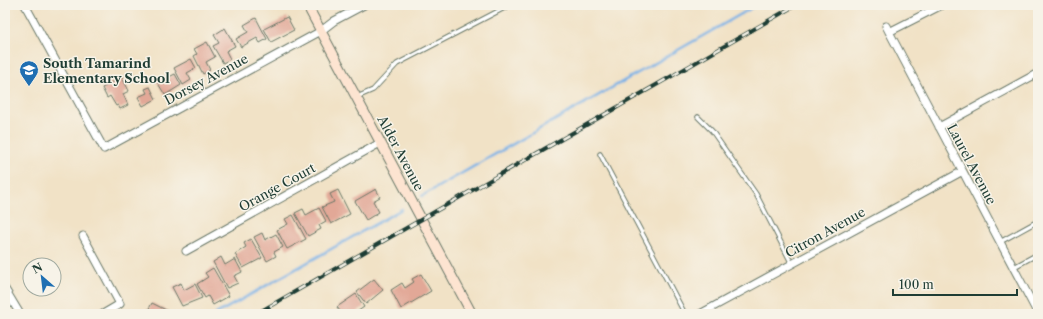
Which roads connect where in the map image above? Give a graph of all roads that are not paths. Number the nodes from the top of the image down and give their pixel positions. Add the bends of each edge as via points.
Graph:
1 (25, 5) edge
2 (306, 5) edge
3 (364, 5) edge
4 (510, 5) edge
5 (942, 5) edge
6 (321, 31) junction
7 (1038, 73) edge
8 (356, 98) junction
9 (698, 116) dead end
10 (939, 127) junction
11 (380, 143) junction
12 (600, 154) dead end
13 (962, 172) junction
14 (1038, 221) edge
15 (83, 236) dead end
16 (1000, 242) junction
17 (186, 252) dead end
18 (1038, 254) edge
19 (792, 264) junction
20 (1014, 267) junction
21 (5, 289) edge
22 (705, 313) edge
23 (20, 314) edge
24 (103, 314) edge
25 (472, 314) edge
26 (685, 314) edge
27 (1038, 314) edge

1 - 6 street, Dorsey Avenue via 104,149
2 - 6 main road, Alder Avenue
3 - 6 street, Dorsey Avenue
4 - 8 lane via 397,64 379,85
5 - 10 street, Laurel Avenue via 887,29
6 - 8 main road, Alder Avenue
7 - 10 street
8 - 11 main road, Alder Avenue
9 - 19 lane via 712,131 756,194
10 - 13 street, Laurel Avenue
11 - 17 street, Orange Court
11 - 25 main road, Alder Avenue
12 - 26 lane
13 - 16 street, Laurel Avenue
13 - 19 street, Citron Avenue
14 - 16 lane
15 - 24 street via 120,304
16 - 20 street, Laurel Avenue
18 - 20 lane
19 - 22 street, Citron Avenue
20 - 27 street, Laurel Avenue
21 - 23 street

